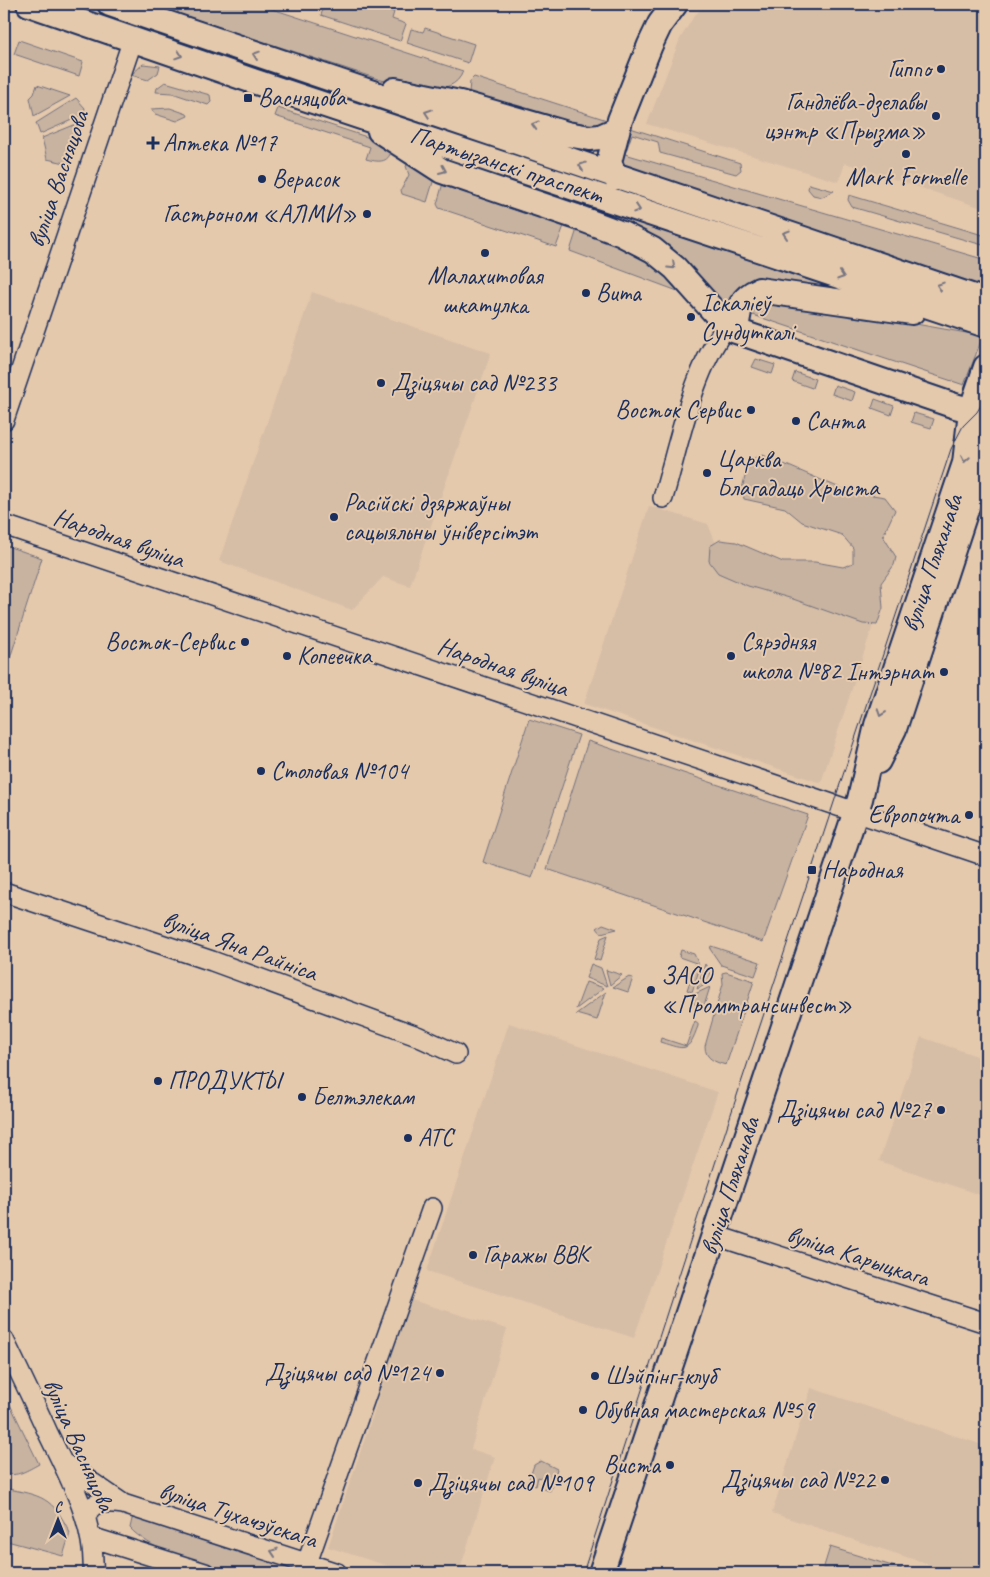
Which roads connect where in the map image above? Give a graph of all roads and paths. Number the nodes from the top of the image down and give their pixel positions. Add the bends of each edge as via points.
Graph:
1 (29, 4) edge
2 (110, 4) edge
3 (675, 4) edge
4 (150, 18) junction
5 (133, 39) junction
6 (350, 86) junction
7 (358, 116) junction
8 (616, 130) junction
9 (615, 177) junction
10 (983, 316) edge
11 (732, 329) junction
12 (986, 367) edge
13 (978, 411) edge
14 (4, 420) edge
15 (986, 450) edge
16 (663, 498) dead end
17 (4, 525) edge
18 (858, 805) junction
19 (986, 856) edge
20 (4, 892) edge
21 (456, 1054) dead end
22 (432, 1208) dead end
23 (714, 1235) junction
24 (986, 1323) edge
25 (4, 1340) edge
26 (62, 1462) junction
27 (123, 1504) junction
28 (89, 1528) junction
29 (307, 1563) junction
30 (94, 1573) edge
31 (205, 1573) edge
32 (337, 1573) edge
33 (601, 1573) edge

1 - 5 main road, Партызанскі праспект
2 - 4 main road, Партызанскі праспект
3 - 8 main road via 650,45
4 - 5 main road
6 -> 4 main road, Партызанскі праспект
5 -> 7 main road, Партызанскі праспект
5 - 14 street, вуліца Васняцова
8 -> 6 main road via 590,138 430,96
9 -> 6 main road, Партызанскі праспект
7 -> 10 main road, Партызанскі праспект
7 -> 11 main road via 442,171 574,216 653,250 675,268
8 - 9 main road via 609,162
10 -> 9 main road, Партызанскі праспект
10 - 11 main road via 759,290 746,296
11 - 13 main road
11 - 16 street via 716,341 702,369
12 - 13 main road, вуліца Пляханава
13 -> 18 main road, вуліца Пляханава via 965,463 877,725
15 - 18 main road, вуліца Пляханава via 894,729
17 - 18 street, Народная вуліца
18 - 19 street, Народная вуліца
18 - 23 main road, вуліца Пляханава
20 - 21 street, вуліца Яна Райніса via 212,961 417,1036
22 - 29 street
23 - 24 street, вуліца Карыцкага
23 - 33 main road, вуліца Пляханава
25 - 26 street, вуліца Васняцова
26 - 27 street, вуліца Тухачэўскага
26 - 28 street, вуліца Васняцова
27 - 28 street, вуліца Тухачэўскага via 99,1503 92,1506 88,1510
29 -> 27 street, вуліца Тухачэўскага
28 - 30 street, вуліца Васняцова
28 - 31 street
29 - 32 street, вуліца Тухачэўскага

